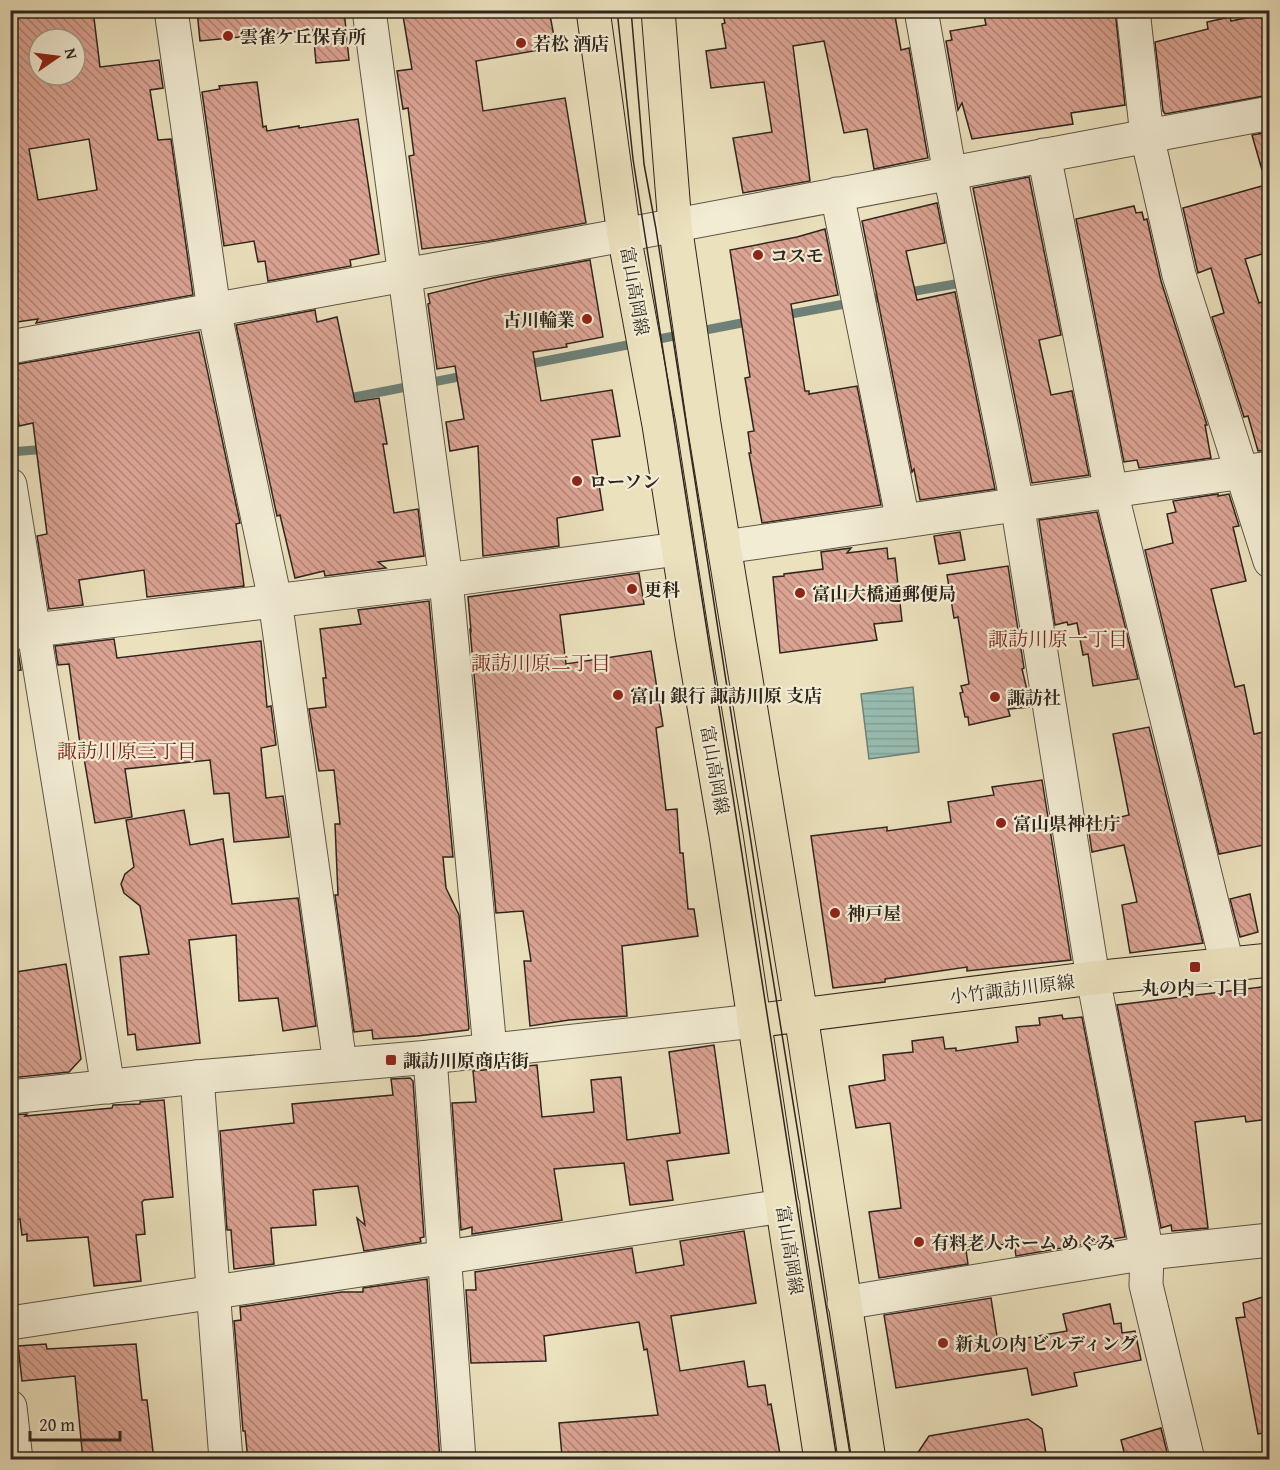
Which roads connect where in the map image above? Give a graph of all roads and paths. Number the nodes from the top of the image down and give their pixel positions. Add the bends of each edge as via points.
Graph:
1 (171, 10) edge
2 (369, 10) edge
3 (593, 10) edge
4 (658, 10) edge
5 (921, 10) edge
6 (1133, 10) edge
7 (1269, 112) edge
8 (1147, 136) junction
9 (1044, 155) junction
10 (950, 174) junction
11 (837, 194) junction
12 (675, 225) junction
13 (624, 235) junction
14 (404, 274) junction
15 (214, 310) junction
16 (10, 347) edge
17 (1256, 470) edge
18 (10, 485) edge
19 (1112, 491) junction
20 (1017, 503) junction
21 (903, 521) junction
22 (724, 547) junction
23 (678, 549) junction
24 (1269, 561) edge
25 (446, 580) junction
26 (275, 600) junction
27 (23, 631) edge
28 (1269, 960) edge
29 (1227, 964) junction
30 (1093, 978) junction
31 (801, 1015) junction
32 (754, 1021) junction
33 (490, 1049) junction
34 (430, 1057) junction
35 (340, 1064) junction
36 (197, 1077) junction
37 (108, 1087) junction
38 (10, 1097) edge
39 (783, 1206) junction
40 (1269, 1240) edge
41 (1147, 1253) junction
42 (444, 1258) junction
43 (213, 1293) junction
44 (844, 1303) junction
45 (10, 1323) edge
46 (10, 1407) edge
47 (16, 1460) edge
48 (226, 1460) edge
49 (459, 1460) edge
50 (821, 1460) edge
51 (869, 1460) edge
52 (1188, 1460) edge

1 - 15 street
2 - 14 street
3 - 13 main road, 富山高岡線
4 - 12 main road
5 - 10 street
6 - 8 street
7 - 8 street
8 - 9 street
8 - 17 street via 1179,275
9 - 10 street
9 - 19 street
10 - 11 street
10 - 20 street
11 - 12 street
11 - 21 street
12 - 13 street
12 - 22 main road
13 - 14 street
13 - 23 main road, 富山高岡線
14 - 15 street
14 - 25 street
15 - 16 street
15 - 26 street
17 - 19 street
17 - 24 street
18 - 27 street
19 - 20 street
19 - 29 street
20 - 21 street
20 - 30 street
21 - 22 street
22 - 31 main road
23 - 25 street
23 - 32 main road, 富山高岡線
25 - 26 street
25 - 33 street
26 - 27 street
26 - 35 street
27 - 37 street
28 - 29 main road, 小竹諏訪川原線
29 - 30 main road, 小竹諏訪川原線
30 - 31 main road, 小竹諏訪川原線
30 - 41 street
31 - 32 main road, 小竹諏訪川原線
31 - 44 main road
32 - 33 street
32 - 39 main road, 富山高岡線
33 - 34 street
34 - 35 street
34 - 42 street
35 - 36 street
36 - 37 street
36 - 43 street
37 - 38 street
39 - 42 street
39 - 50 main road, 富山高岡線
40 - 41 street
41 - 44 street
41 - 52 street via 1146,1285
42 - 43 street
42 - 49 street
43 - 45 street
43 - 48 street
44 - 51 main road
46 - 47 street

